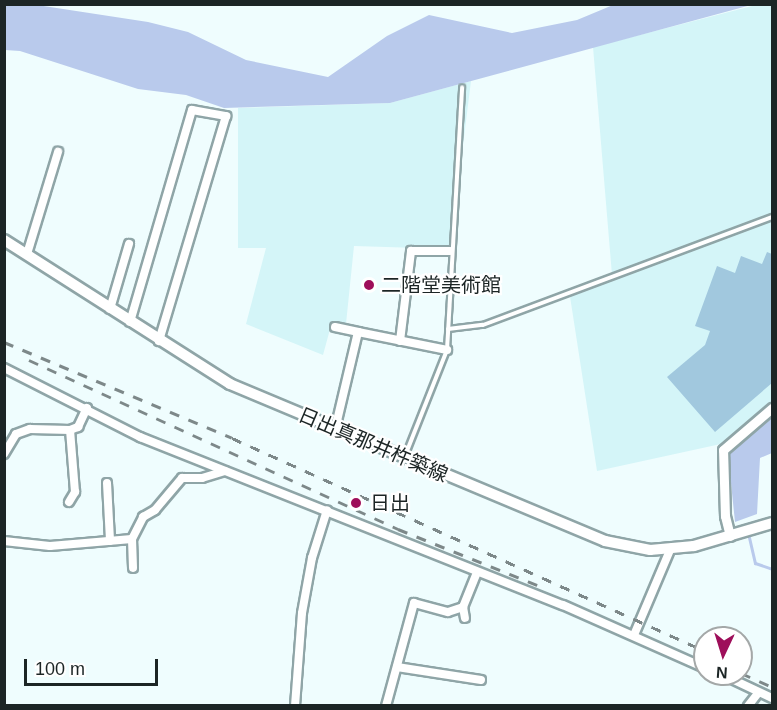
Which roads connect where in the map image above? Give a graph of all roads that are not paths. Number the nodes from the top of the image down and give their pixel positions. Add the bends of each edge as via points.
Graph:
1 (462, 87) dead end
2 (58, 152) dead end
3 (772, 217) edge
4 (4, 240) edge
5 (129, 244) dead end
6 (450, 251) junction
7 (27, 254) junction
8 (110, 309) junction
9 (130, 322) junction
10 (335, 327) dead end
11 (448, 329) junction
12 (358, 332) junction
13 (159, 341) junction
14 (400, 341) junction
15 (447, 350) junction
16 (4, 368) edge
17 (87, 408) junction
18 (772, 408) edge
19 (335, 429) junction
20 (70, 430) junction
21 (4, 454) edge
22 (405, 457) junction
23 (225, 471) junction
24 (107, 483) dead end
25 (69, 502) dead end
26 (327, 510) junction
27 (769, 524) edge
28 (730, 536) junction
29 (132, 538) junction
30 (4, 541) edge
31 (110, 541) junction
32 (671, 548) junction
33 (133, 568) dead end
34 (477, 572) junction
35 (463, 607) junction
36 (465, 618) dead end
37 (634, 635) junction
38 (693, 662) edge
39 (397, 666) junction
40 (481, 680) dead end
41 (744, 686) edge
42 (758, 693) junction
43 (772, 698) edge
44 (295, 705) edge
45 (386, 705) edge
46 (748, 705) edge

1 - 6 lane
2 - 7 street
3 - 11 lane via 483,325
4 - 7 main road, 日出真那井杵築線
5 - 8 street
6 - 11 lane
6 - 14 street via 411,251
7 - 8 main road, 日出真那井杵築線
8 - 9 main road, 日出真那井杵築線
9 - 13 main road, 日出真那井杵築線
9 - 13 street via 192,110 226,116
10 - 12 street
11 - 15 lane
12 - 14 street
12 - 19 street
13 - 19 main road, 日出真那井杵築線 via 230,384
14 - 15 street
15 - 22 lane
16 - 17 street
17 - 20 street via 78,427
17 - 23 street via 140,436
18 - 28 street via 723,450 725,516
19 - 22 main road, 日出真那井杵築線
20 - 21 street via 30,429 16,434
20 - 25 street via 75,492
22 - 32 main road, 日出真那井杵築線 via 605,541 650,550
23 - 26 street
23 - 29 street via 202,478 182,478 155,510 143,517
24 - 31 street
26 - 34 street
26 - 44 street via 312,558 302,613
27 - 28 main road, 日出真那井杵築線
28 - 32 main road, 日出真那井杵築線
29 - 31 street
29 - 33 street
30 - 31 street via 50,546
32 - 37 street
34 - 35 street
34 - 37 street
35 - 36 street
35 - 39 street via 448,612 414,603
37 - 38 street
39 - 40 street
39 - 45 street
41 - 42 street
42 - 43 street
42 - 46 street

